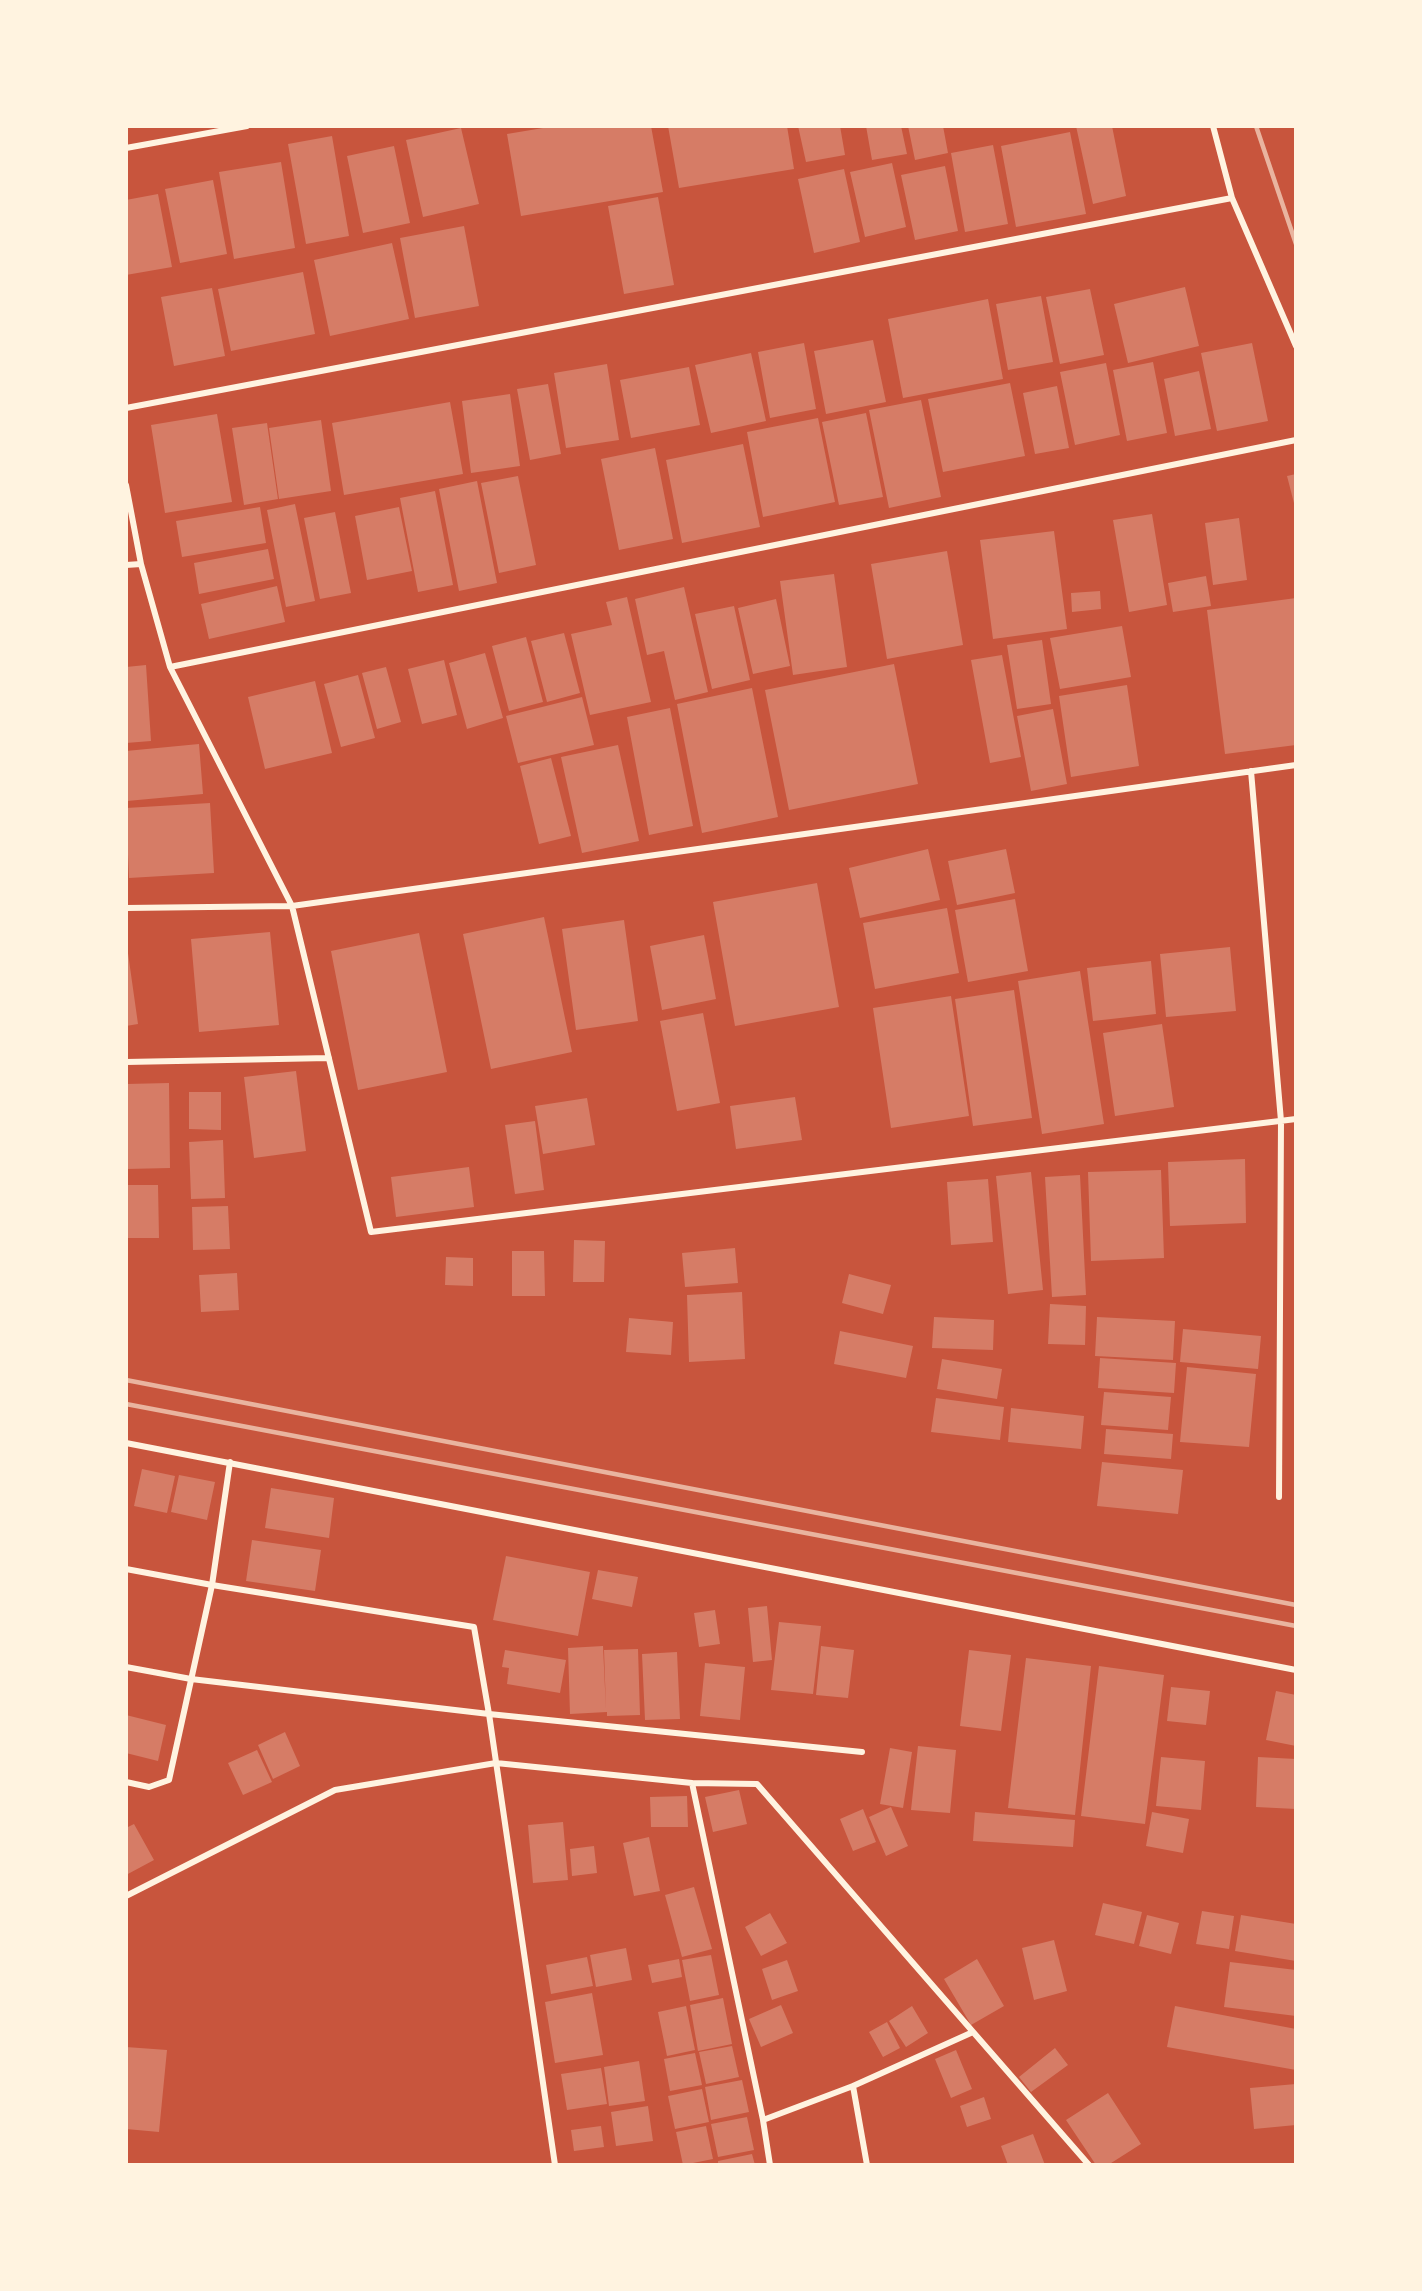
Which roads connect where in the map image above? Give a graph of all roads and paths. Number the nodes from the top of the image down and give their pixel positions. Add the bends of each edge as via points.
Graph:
1 (247, 126) edge
2 (1213, 126) edge
3 (126, 148) edge
4 (1232, 198) junction
5 (1296, 346) edge
6 (126, 408) edge
7 (1296, 440) edge
8 (126, 485) edge
9 (141, 564) junction
10 (126, 565) edge
11 (170, 667) junction
12 (1296, 765) edge
13 (1251, 771) junction
14 (292, 906) junction
15 (126, 908) edge
16 (329, 1058) junction
17 (126, 1062) edge
18 (1296, 1119) edge
19 (1281, 1121) junction
20 (126, 1443) edge
21 (230, 1462) junction
22 (1279, 1497) dead end
23 (126, 1569) edge
24 (212, 1585) junction
25 (126, 1667) edge
26 (1296, 1670) edge
27 (191, 1679) junction
28 (489, 1714) junction
29 (862, 1752) dead end
30 (496, 1763) junction
31 (126, 1782) edge
32 (692, 1783) junction
33 (126, 1896) edge
34 (974, 2032) junction
35 (853, 2085) junction
36 (764, 2120) junction
37 (555, 2165) edge
38 (770, 2165) edge
39 (867, 2165) edge
40 (1089, 2165) edge

1 - 3 street
2 - 4 street
4 - 5 street
4 - 6 street
7 - 11 street
8 - 9 street
9 - 10 street
9 - 11 street
11 - 14 street
12 - 13 street
13 - 14 street
13 - 19 street
14 - 15 street
14 - 16 street
16 - 17 street
16 - 19 street via 371,1232
18 - 19 street
19 - 22 street
20 - 21 street
21 - 24 street
21 - 26 street
23 - 24 street
24 - 27 street
24 - 28 street via 474,1627
25 - 27 street
27 - 28 street
27 - 31 street via 169,1780 149,1787
28 - 29 street
28 - 30 street
30 - 32 street
30 - 33 street via 335,1790
30 - 37 street
32 - 34 street via 757,1784
32 - 36 street
34 - 35 street
34 - 40 street
35 - 36 street
35 - 39 street
36 - 38 street

